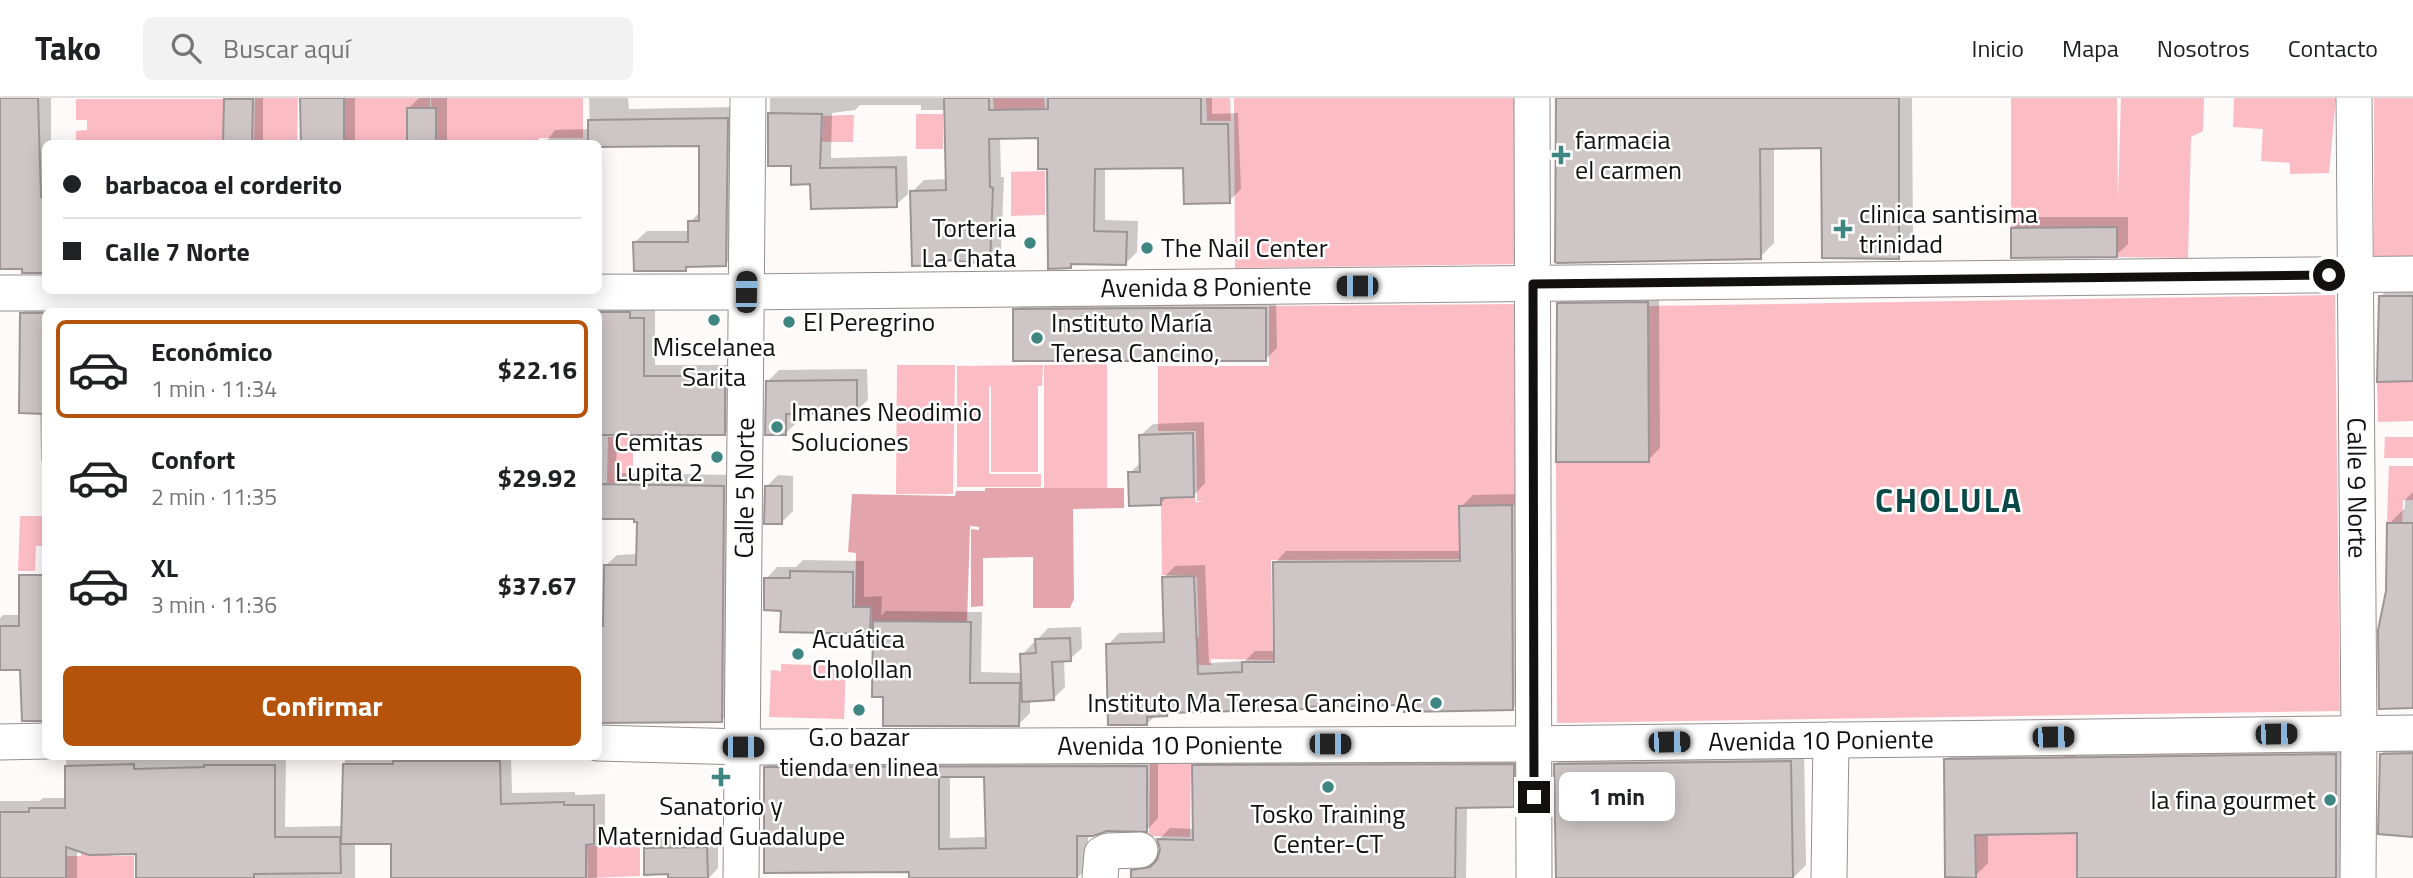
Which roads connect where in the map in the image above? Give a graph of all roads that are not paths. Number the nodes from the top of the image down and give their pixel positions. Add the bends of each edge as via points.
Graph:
1 (748, 98) edge
2 (1532, 98) edge
3 (2354, 98) edge
4 (2413, 274) edge
5 (2356, 275) junction
6 (1533, 284) junction
7 (602, 292) edge
8 (746, 292) junction
9 (0, 293) edge
10 (42, 293) edge
11 (2359, 733) junction
12 (2413, 733) edge
13 (1831, 740) junction
14 (42, 741) edge
15 (0, 742) edge
16 (602, 743) edge
17 (1534, 744) junction
18 (743, 747) junction
19 (1140, 850) dead end
20 (741, 878) edge
21 (1100, 878) edge
22 (1534, 878) edge
23 (1829, 878) edge
24 (2358, 878) edge

1 - 8 street, Calle 5 Norte
2 - 6 street
3 - 5 street, Calle 9 Norte
4 - 5 street, Avenida 8 Poniente
5 - 6 street, Avenida 8 Poniente
5 - 11 street, Calle 9 Norte
6 - 8 street, Avenida 8 Poniente
6 - 17 street
7 - 8 street, Avenida 8 Poniente
8 - 18 street, Calle 5 Norte
9 - 10 street, Avenida 8 Poniente
11 - 12 street, Avenida 10 Poniente
11 - 13 street, Avenida 10 Poniente
11 - 24 street, Calle 9 Norte
13 - 17 street, Avenida 10 Poniente
13 - 23 street
14 - 15 street
16 - 18 street, Avenida 10 Poniente
17 - 18 street, Avenida 10 Poniente
17 - 22 street
18 - 20 street, Calle 5 Norte
19 - 21 street via 1102,855

